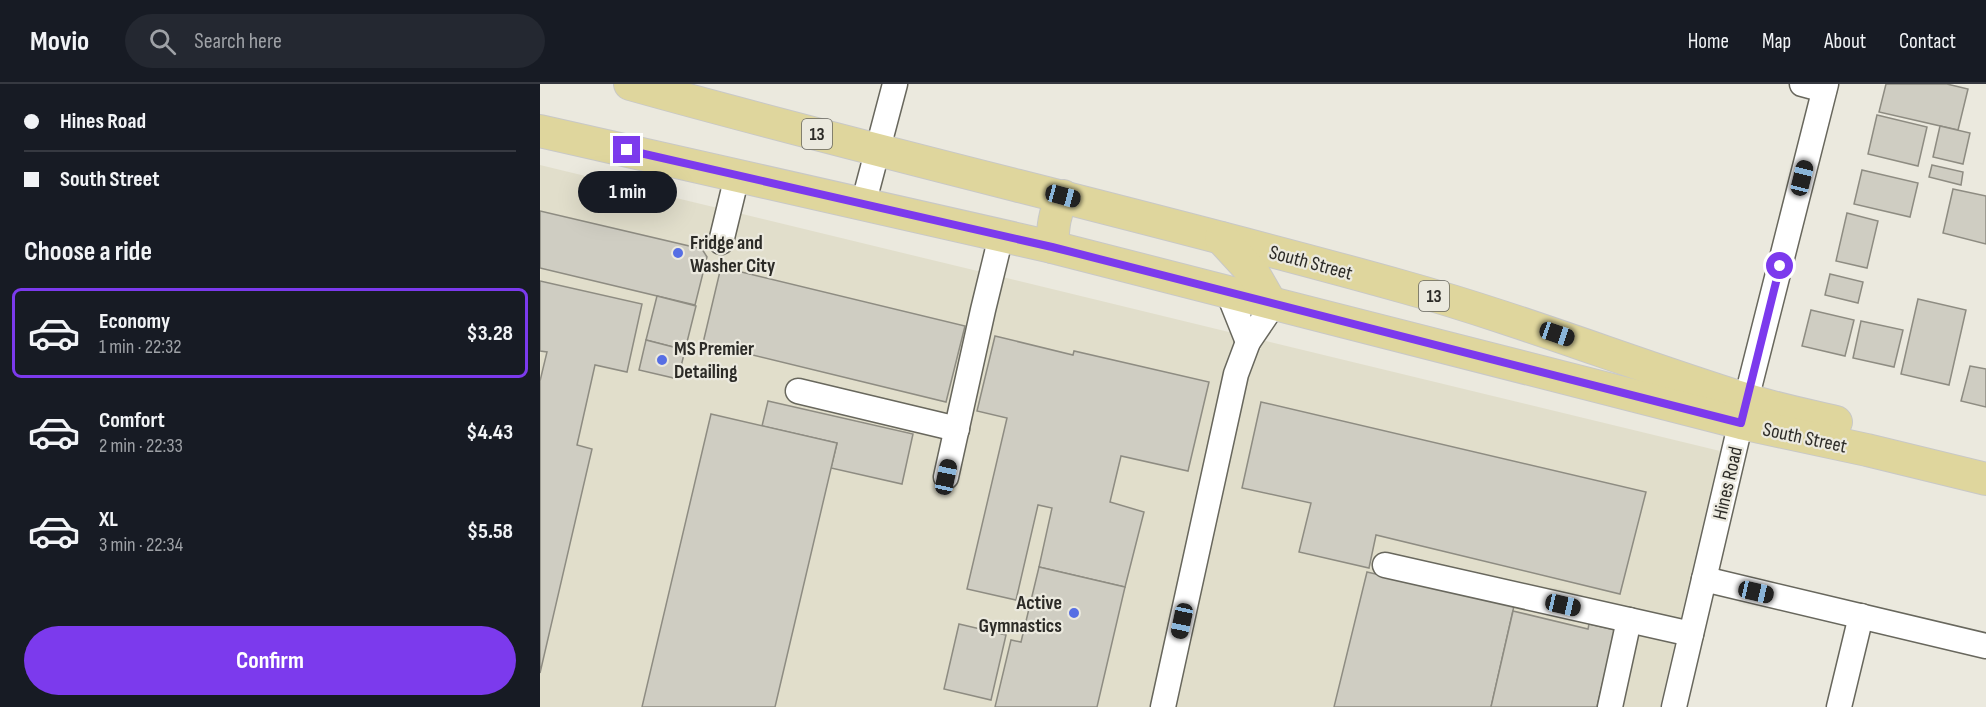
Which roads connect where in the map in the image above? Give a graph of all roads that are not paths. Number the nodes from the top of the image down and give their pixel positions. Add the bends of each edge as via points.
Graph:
1 (630, 84) edge
2 (895, 84) edge
3 (1817, 86) edge
4 (540, 131) edge
5 (878, 150) junction
6 (737, 176) junction
7 (1063, 196) junction
8 (863, 205) junction
9 (1001, 236) junction
10 (1221, 238) junction
11 (721, 242) dead end
12 (1052, 247) junction
13 (1228, 292) junction
14 (1270, 302) junction
15 (1248, 342) junction
16 (798, 391) dead end
17 (1744, 411) junction
18 (957, 429) junction
19 (1986, 458) edge
20 (946, 477) dead end
21 (1986, 479) edge
22 (1385, 565) dead end
23 (1704, 579) junction
24 (1861, 616) junction
25 (1629, 620) junction
26 (1691, 634) junction
27 (1986, 646) edge
28 (1163, 707) edge
29 (1610, 707) edge
30 (1674, 707) edge
31 (1839, 707) edge

1 - 5 main road, South Street / 13
2 - 5 street
3 - 17 street, Hines Road
4 - 6 main road, South Street / 13
5 - 7 main road, South Street / 13
5 - 8 street
6 - 8 main road, South Street / 13
6 - 11 street
7 - 10 main road, South Street / 13
7 - 12 main road via 1056,209
8 - 9 main road, South Street / 13
9 - 12 main road, South Street / 13
9 - 18 street
10 - 14 main road via 1254,274
10 - 17 main road, South Street / 13 via 1536,327
12 - 13 main road, South Street / 13
13 - 14 main road, South Street / 13
13 - 15 street
14 - 15 street via 1267,314
14 - 17 main road, South Street / 13
15 - 28 street via 1236,374
16 - 18 street
17 - 19 main road, South Street / 13
17 - 21 main road, South Street / 13 via 1867,450
17 - 23 street, Hines Road
18 - 20 street
22 - 25 street
23 - 24 street
23 - 26 street, Hines Road
24 - 27 street
24 - 31 street
25 - 26 street
25 - 29 street
26 - 30 street, Hines Road

